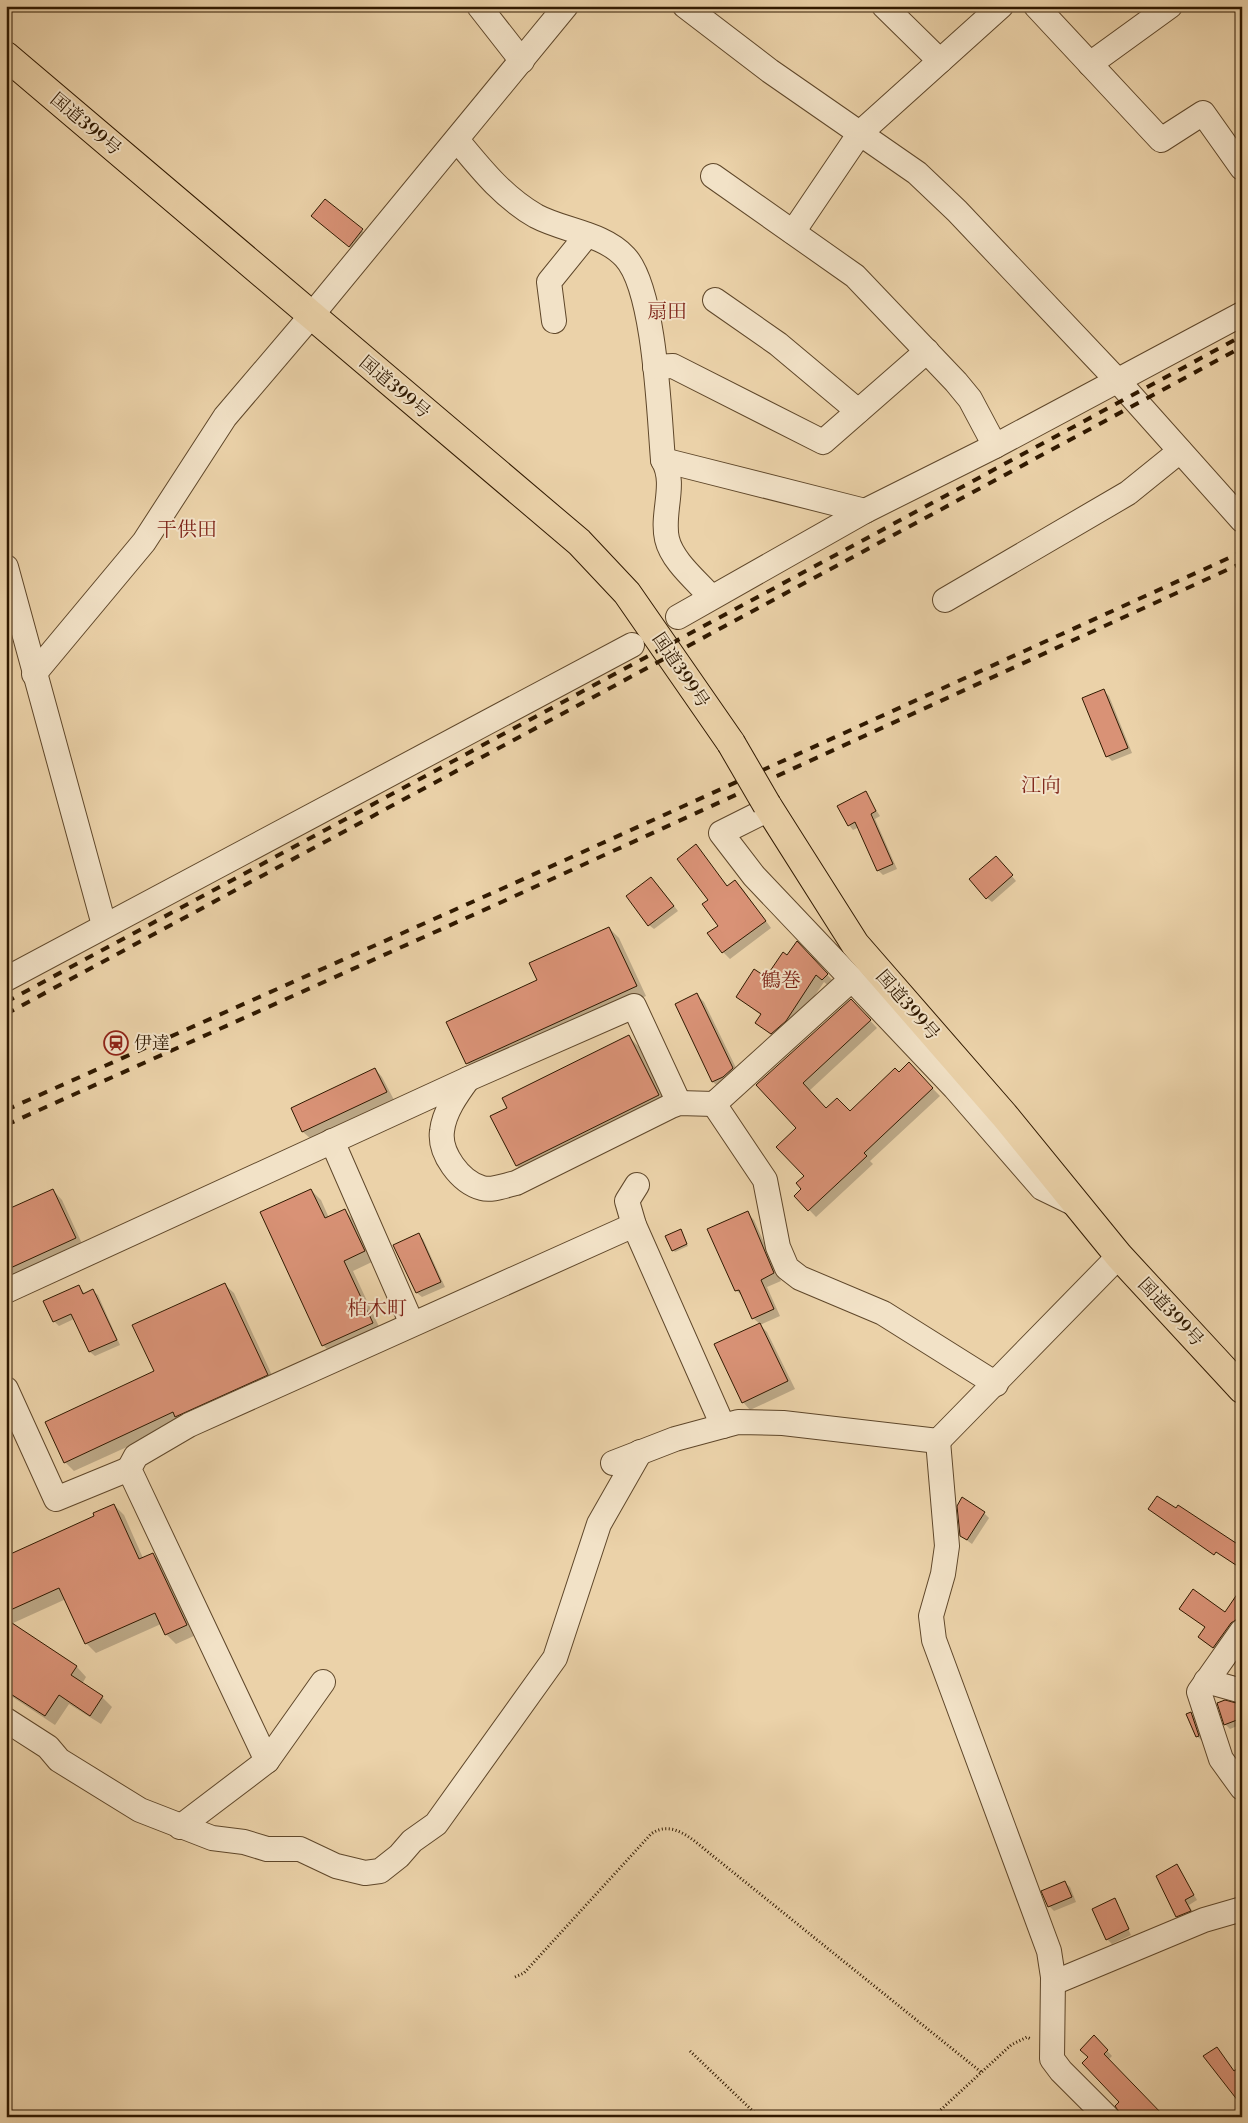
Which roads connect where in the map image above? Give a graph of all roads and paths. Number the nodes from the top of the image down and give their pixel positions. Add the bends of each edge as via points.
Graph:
1 (479, 6) edge
2 (566, 6) edge
3 (685, 6) edge
4 (884, 6) edge
5 (1001, 6) edge
6 (1036, 6) edge
7 (1170, 6) edge
8 (6, 56) edge
9 (522, 61) junction
10 (940, 61) junction
11 (1090, 64) junction
12 (860, 133) junction
13 (457, 140) junction
14 (1242, 168) edge
15 (713, 176) dead end
16 (793, 232) junction
17 (587, 235) junction
18 (716, 300) dead end
19 (1242, 314) edge
20 (311, 316) junction
21 (554, 321) dead end
22 (927, 352) junction
23 (655, 366) junction
24 (1117, 380) junction
25 (858, 411) junction
26 (995, 446) junction
27 (1180, 451) junction
28 (662, 460) junction
29 (865, 511) junction
30 (1242, 520) edge
31 (6, 567) edge
32 (710, 598) junction
33 (945, 600) dead end
34 (678, 617) dead end
35 (632, 645) dead end
36 (34, 674) junction
37 (768, 807) junction
38 (104, 925) junction
39 (6, 979) edge
40 (852, 980) junction
41 (468, 1079) junction
42 (680, 1103) junction
43 (714, 1104) junction
44 (332, 1141) junction
45 (637, 1185) dead end
46 (1078, 1206) junction
47 (634, 1224) junction
48 (1119, 1256) junction
49 (6, 1291) edge
50 (412, 1324) junction
51 (996, 1384) junction
52 (6, 1389) edge
53 (1242, 1389) edge
54 (723, 1426) junction
55 (938, 1441) junction
56 (640, 1452) junction
57 (613, 1463) dead end
58 (130, 1469) junction
59 (1242, 1631) edge
60 (1206, 1681) junction
61 (323, 1682) dead end
62 (1242, 1691) edge
63 (6, 1720) edge
64 (267, 1761) junction
65 (1242, 1788) edge
66 (180, 1827) junction
67 (1242, 1910) edge
68 (515, 1977) dead end
69 (1053, 1983) junction
70 (1052, 2049) junction
71 (690, 2051) dead end
72 (981, 2072) junction
73 (1242, 2111) edge
74 (759, 2117) edge
75 (933, 2117) edge
76 (1107, 2117) edge
77 (1225, 2117) edge

1 - 9 street
2 - 9 street
3 - 12 street via 770,71
4 - 10 street
5 - 10 street
6 - 11 street
7 - 11 street
8 - 20 highway, 国道399号
9 - 13 street
10 - 12 street
11 - 14 street via 1160,140 1203,113
12 - 16 street
12 - 24 street via 917,173 958,211
13 - 17 street via 490,179 516,203 560,227
13 - 20 street
15 - 16 street
16 - 22 street via 855,276
17 - 21 street via 549,282
17 - 23 street via 612,246 634,270 644,292
18 - 25 street via 778,344
19 - 24 street
20 - 36 street via 225,417 144,542
20 - 37 highway, 国道399号, bridge via 578,542 627,593 731,743
22 - 25 street
22 - 26 street via 970,399
23 - 25 street via 673,366 823,442
23 - 28 street
24 - 26 street
24 - 27 street
26 - 29 street
27 - 30 street
27 - 33 street via 1128,492
28 - 29 street
28 - 32 street via 669,470 667,538 678,559
29 - 32 street
31 - 36 street
32 - 34 street
35 - 38 street
36 - 38 street
37 - 40 street via 721,833 754,876
37 - 46 highway, 国道399号 via 855,944 1004,1115
38 - 39 street
40 - 43 street
40 - 46 street via 955,1088 1042,1188
41 - 42 street via 634,1006
41 - 42 street via 448,1112 441,1138 455,1168 470,1182 483,1188 516,1183
41 - 44 street
42 - 43 street
43 - 51 street via 765,1180 778,1247 787,1268 800,1278 883,1313
44 - 49 street
44 - 50 street
45 - 47 street via 627,1201
46 - 48 highway, 国道399号
47 - 50 street
47 - 54 street
48 - 51 street
48 - 53 highway, 国道399号
50 - 58 street via 189,1424 136,1456
51 - 55 street
52 - 58 street via 56,1499
54 - 55 street via 738,1422 783,1423
54 - 56 street
55 - 69 street via 947,1546 944,1574 931,1616 934,1640 1049,1951
56 - 57 street
56 - 66 street via 599,1524 555,1658 436,1824 412,1841 399,1856 380,1871 365,1873 336,1866 300,1849 267,1849 212,1838
58 - 64 street
59 - 60 street
60 - 62 street
60 - 65 street via 1199,1692 1205,1715 1221,1759
61 - 64 street
63 - 66 street via 48,1747 59,1760 140,1810
64 - 66 street
67 - 69 street via 1204,1920
68 - 72 path via 524,1973 651,1834 664,1827 680,1831 713,1856
69 - 70 street
70 - 72 path via 1027,2037 1011,2045
70 - 76 street via 1052,2059 1061,2071
71 - 74 path
72 - 75 path
73 - 77 path

